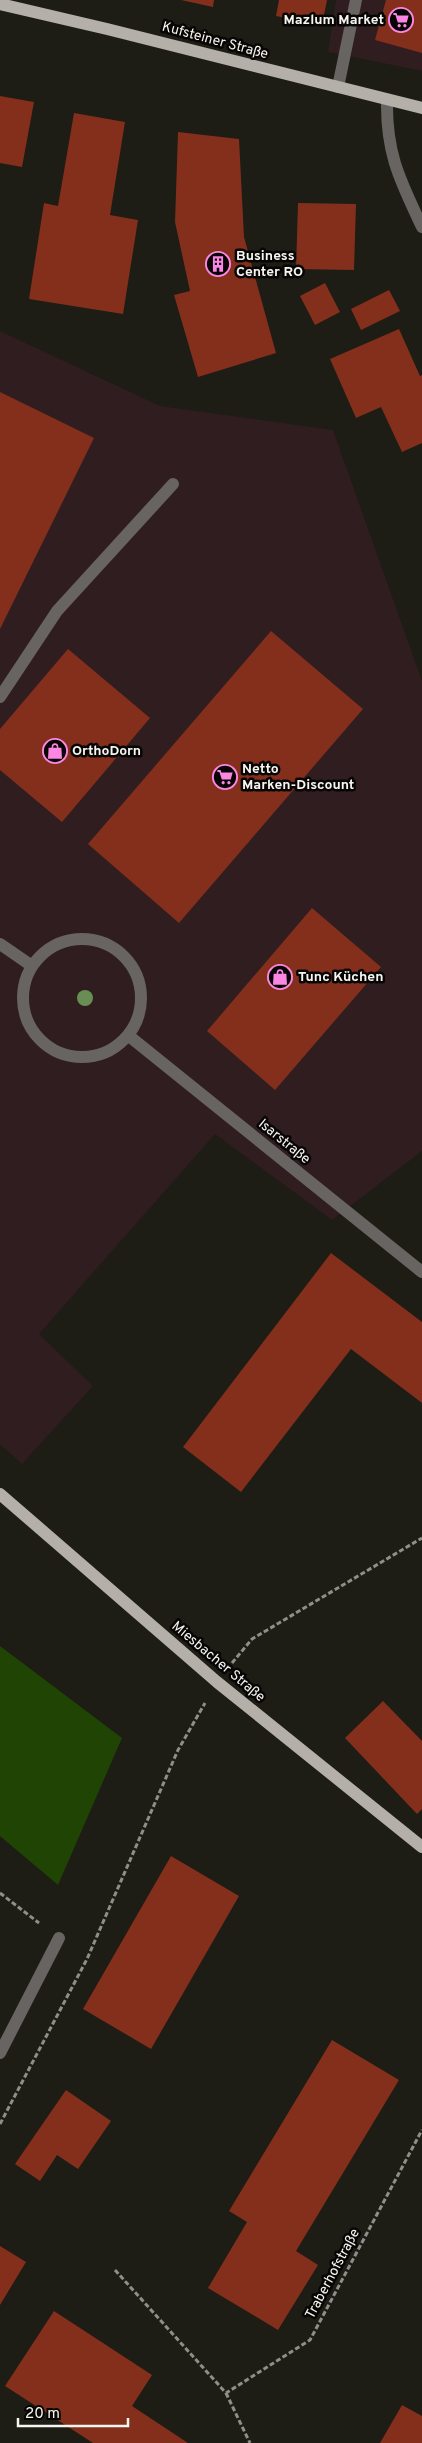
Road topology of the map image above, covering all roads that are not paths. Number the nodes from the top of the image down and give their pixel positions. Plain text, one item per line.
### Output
1 (356, 0) edge
2 (0, 4) edge
3 (338, 87) junction
4 (387, 100) junction
5 (422, 108) edge
6 (422, 227) edge
7 (173, 484) dead end
8 (0, 697) edge
9 (0, 944) edge
10 (32, 966) junction
11 (129, 1036) junction
12 (422, 1272) edge
13 (0, 1494) edge
14 (422, 1847) edge
15 (59, 1938) dead end
16 (0, 2053) edge

1 - 3 street
2 - 3 main road, Kufsteiner Straße
3 - 4 main road, Kufsteiner Straße
4 - 5 main road, Kufsteiner Straße
4 - 6 street
7 - 8 street
9 - 10 street
10 - 11 street
10 - 11 street
11 - 12 street, Isarstraße
13 - 14 main road, Miesbacher Straße
15 - 16 street

